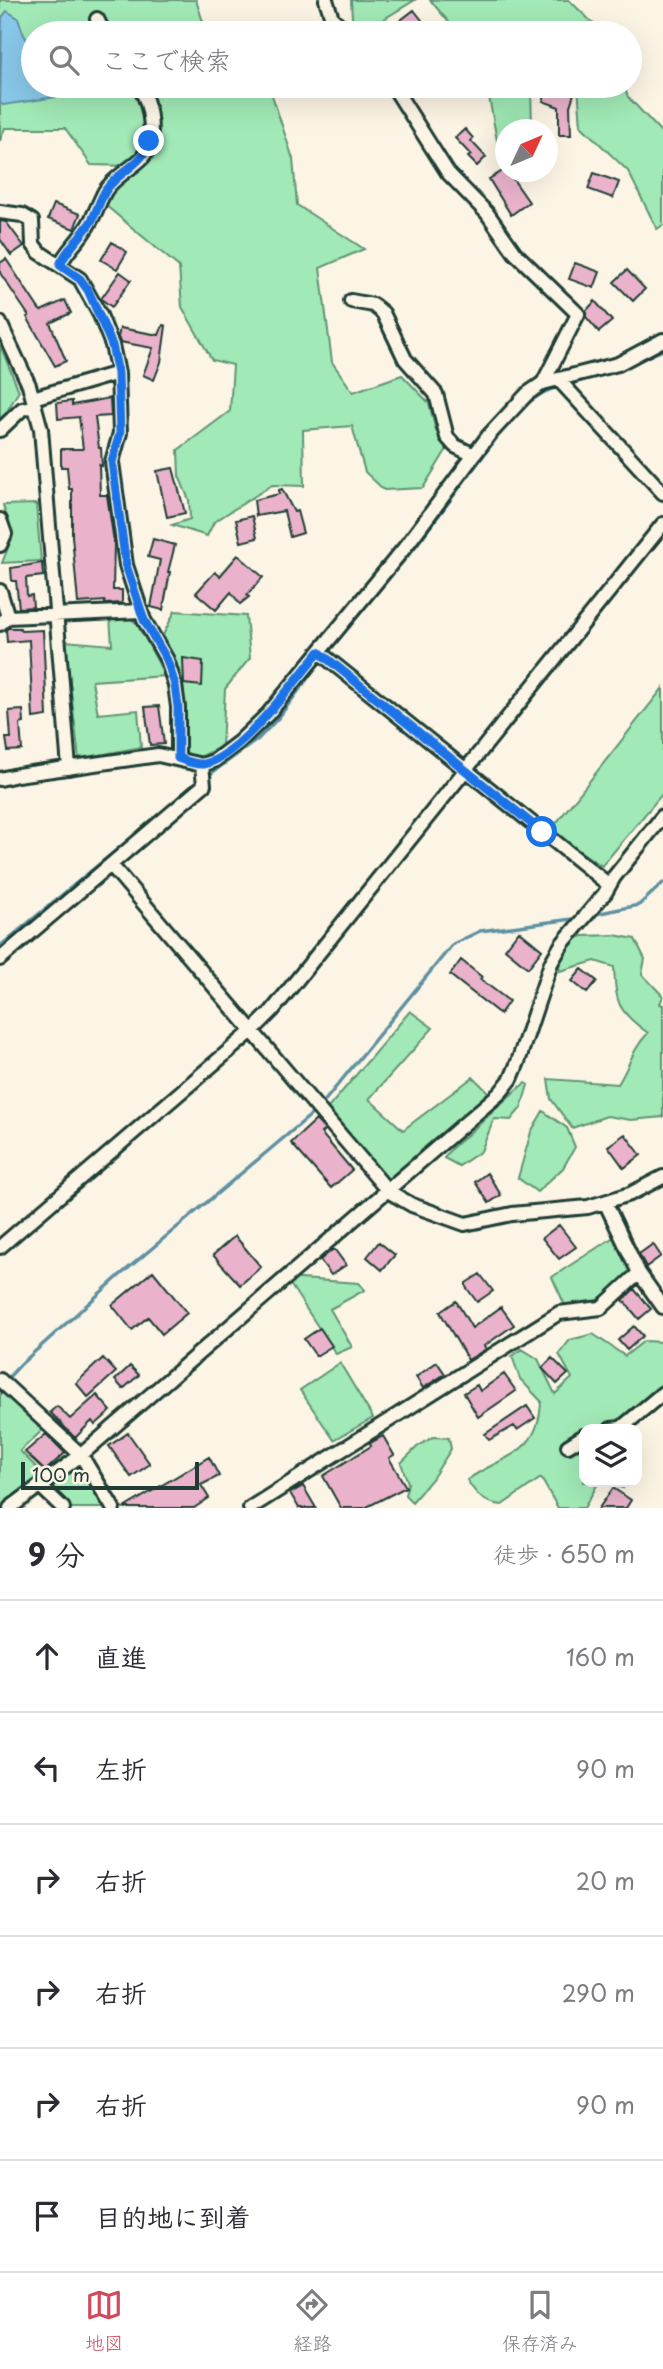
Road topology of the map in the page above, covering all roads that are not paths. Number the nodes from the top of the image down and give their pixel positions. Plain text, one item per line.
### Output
1 (326, 0) edge
2 (335, 21) edge
3 (146, 98) edge
4 (401, 98) edge
5 (0, 212) edge
6 (60, 265) junction
7 (351, 300) dead end
8 (0, 323) edge
9 (663, 340) edge
10 (118, 373) junction
11 (558, 379) junction
12 (542, 383) junction
13 (34, 402) junction
14 (0, 430) edge
15 (474, 455) junction
16 (663, 493) edge
17 (0, 520) edge
18 (663, 524) edge
19 (0, 545) edge
20 (0, 591) edge
21 (141, 611) junction
22 (55, 615) junction
23 (4, 621) edge
24 (319, 652) junction
25 (178, 758) junction
26 (202, 765) junction
27 (69, 768) junction
28 (466, 771) junction
29 (0, 779) edge
30 (663, 816) edge
31 (111, 864) junction
32 (609, 885) junction
33 (0, 959) edge
34 (252, 1031) junction
35 (663, 1177) edge
36 (388, 1191) junction
37 (605, 1202) junction
38 (0, 1247) edge
39 (639, 1273) junction
40 (663, 1307) edge
41 (0, 1380) edge
42 (663, 1393) edge
43 (626, 1424) edge
44 (579, 1439) edge
45 (568, 1446) dead end
46 (81, 1455) junction
47 (40, 1486) junction
48 (10, 1508) edge
49 (63, 1508) edge
50 (113, 1508) edge
51 (250, 1508) edge

1 - 2 street
3 - 6 street
4 - 12 street
5 - 6 street
6 - 10 street
7 - 15 street
8 - 13 street
9 - 11 street
10 - 13 street
10 - 21 street
11 - 12 street
11 - 16 street
12 - 15 street
13 - 14 street
13 - 22 street
15 - 24 street
17 - 19 street
18 - 28 street
20 - 23 street
21 - 22 street
21 - 25 street
22 - 23 street
22 - 27 street
24 - 26 street
24 - 28 street
25 - 26 street
25 - 27 street
26 - 31 street
27 - 29 street
28 - 32 street
28 - 34 street
30 - 32 street
31 - 33 street
31 - 34 street
32 - 36 street
34 - 36 street
34 - 38 street
35 - 37 street
36 - 37 street
36 - 46 street
37 - 39 street
39 - 40 street
39 - 51 street
41 - 46 street
42 - 43 street
44 - 45 street
46 - 47 street
46 - 50 street
47 - 48 street
47 - 49 street

